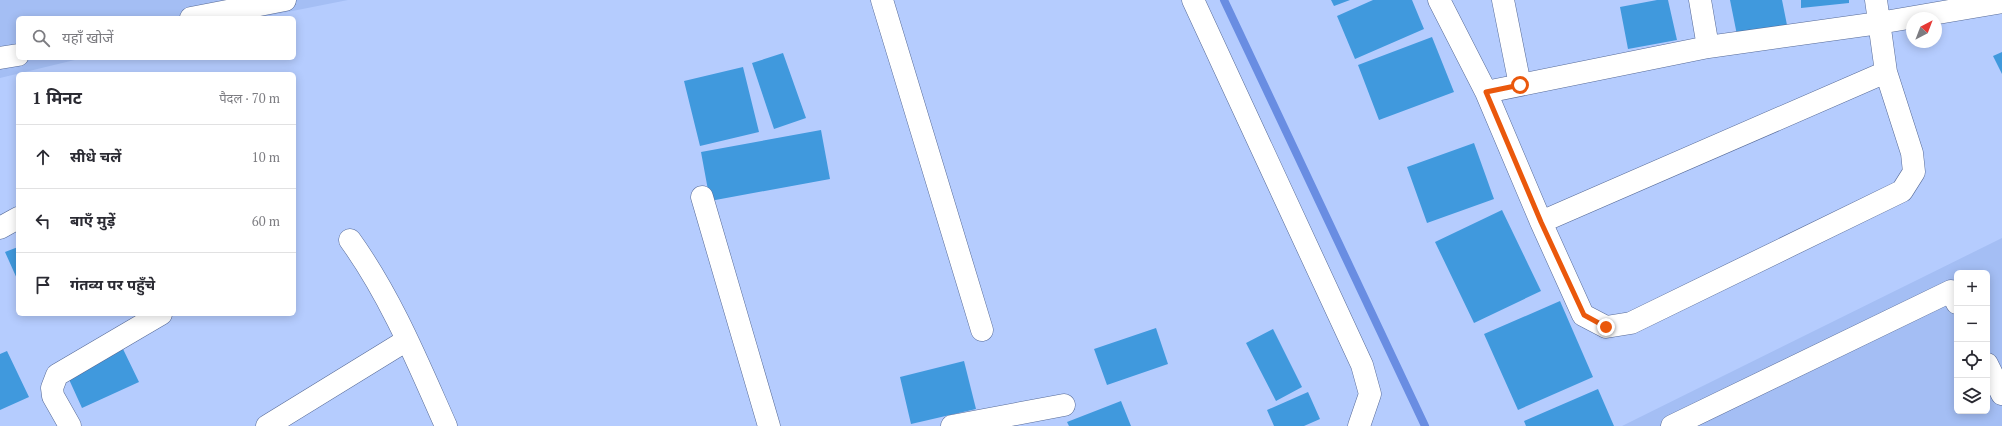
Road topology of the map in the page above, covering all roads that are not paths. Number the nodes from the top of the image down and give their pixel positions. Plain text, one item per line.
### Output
1 (285, 0) edge
2 (882, 0) edge
3 (1193, 0) edge
4 (1439, 0) edge
5 (1503, 0) edge
6 (1700, 0) edge
7 (1876, 0) edge
8 (2002, 2) edge
9 (201, 16) edge
10 (1879, 22) junction
11 (1708, 48) junction
12 (16, 54) edge
13 (0, 58) edge
14 (1886, 72) junction
15 (1520, 85) junction
16 (1486, 92) junction
17 (702, 197) dead end
18 (16, 219) edge
19 (1541, 222) junction
20 (0, 228) edge
21 (350, 240) dead end
22 (1954, 298) edge
23 (159, 316) edge
24 (982, 330) dead end
25 (407, 340) junction
26 (1990, 370) edge
27 (2002, 394) edge
28 (1064, 405) dead end
29 (70, 426) edge
30 (266, 426) edge
31 (446, 426) edge
32 (769, 426) edge
33 (952, 426) edge
34 (1360, 426) edge
35 (1672, 426) edge

1 - 9 street
2 - 24 street
3 - 34 street
4 - 16 street
5 - 15 street
6 - 11 street
7 - 10 street
8 - 10 street
10 - 11 street
10 - 14 street
11 - 15 street
12 - 13 street
14 - 19 street
14 - 19 street
15 - 16 street
16 - 19 street
17 - 32 street
18 - 20 street
21 - 25 street
22 - 35 street
23 - 29 street
25 - 30 street
25 - 31 street
26 - 27 street
28 - 33 street

